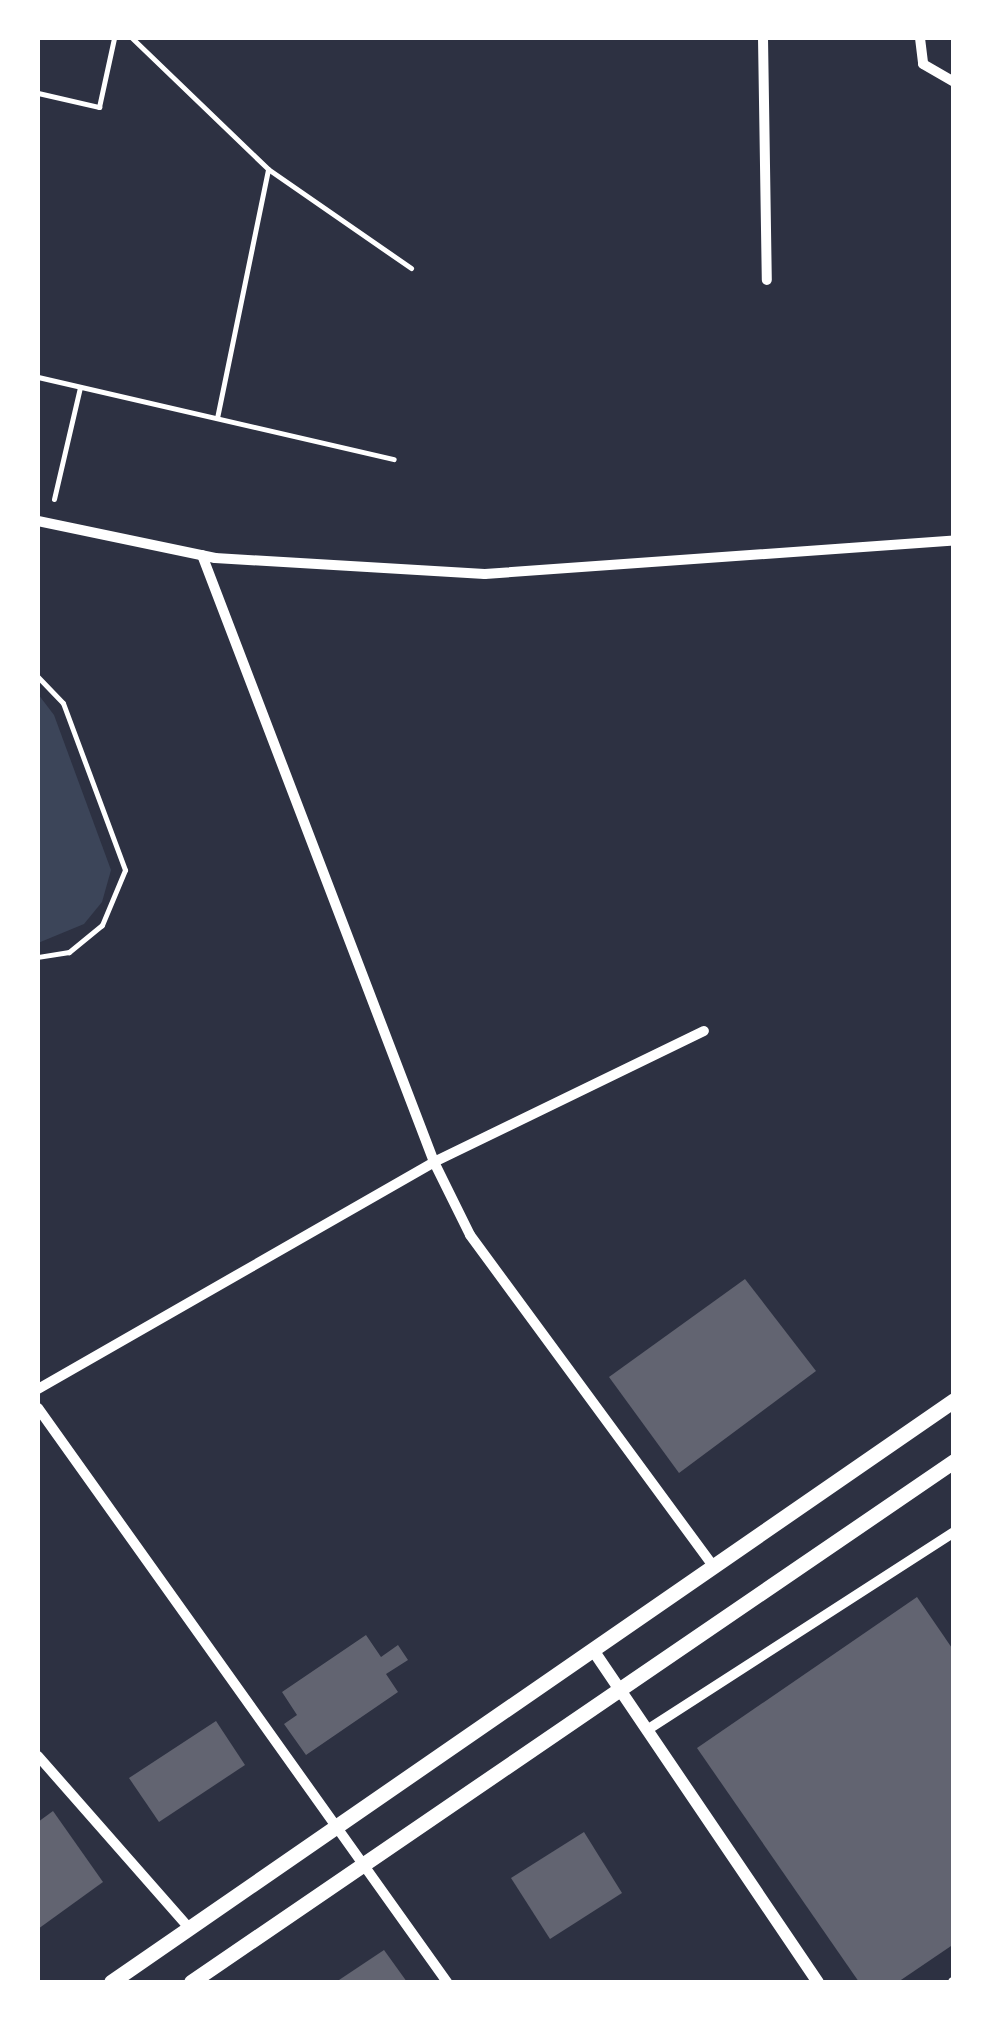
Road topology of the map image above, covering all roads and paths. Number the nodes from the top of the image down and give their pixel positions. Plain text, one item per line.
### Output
1 (114, 38) edge
2 (133, 38) edge
3 (763, 38) edge
4 (920, 38) edge
5 (954, 82) edge
6 (38, 93) edge
7 (268, 169) junction
8 (411, 268) dead end
9 (768, 280) dead end
10 (38, 377) edge
11 (80, 386) junction
12 (217, 418) junction
13 (394, 459) dead end
14 (54, 498) dead end
15 (38, 521) edge
16 (954, 540) edge
17 (202, 555) junction
18 (38, 676) edge
19 (38, 956) edge
20 (704, 1030) dead end
21 (434, 1162) junction
22 (38, 1389) edge
23 (954, 1400) edge
24 (38, 1408) edge
25 (954, 1461) edge
26 (954, 1532) edge
27 (714, 1567) junction
28 (592, 1650) junction
29 (618, 1687) junction
30 (647, 1730) junction
31 (38, 1756) edge
32 (337, 1826) junction
33 (365, 1862) junction
34 (189, 1928) junction
35 (111, 1982) edge
36 (191, 1982) edge
37 (446, 1982) edge
38 (818, 1982) edge

1 - 6 lane
2 - 7 lane
3 - 9 street
4 - 5 street
7 - 8 lane
7 - 12 lane
10 - 11 lane
11 - 12 lane
11 - 14 lane
12 - 13 lane
15 - 17 street
16 - 17 street
17 - 21 street
18 - 19 lane
20 - 21 street
21 - 22 street
21 - 27 street
23 - 27 main road
24 - 32 street
25 - 29 main road
26 - 30 street
27 - 28 main road
28 - 29 street
28 - 32 main road
29 - 30 street
29 - 33 main road
30 - 38 street
31 - 34 street
32 - 33 street
32 - 34 main road
33 - 36 main road
33 - 37 street
34 - 35 main road

